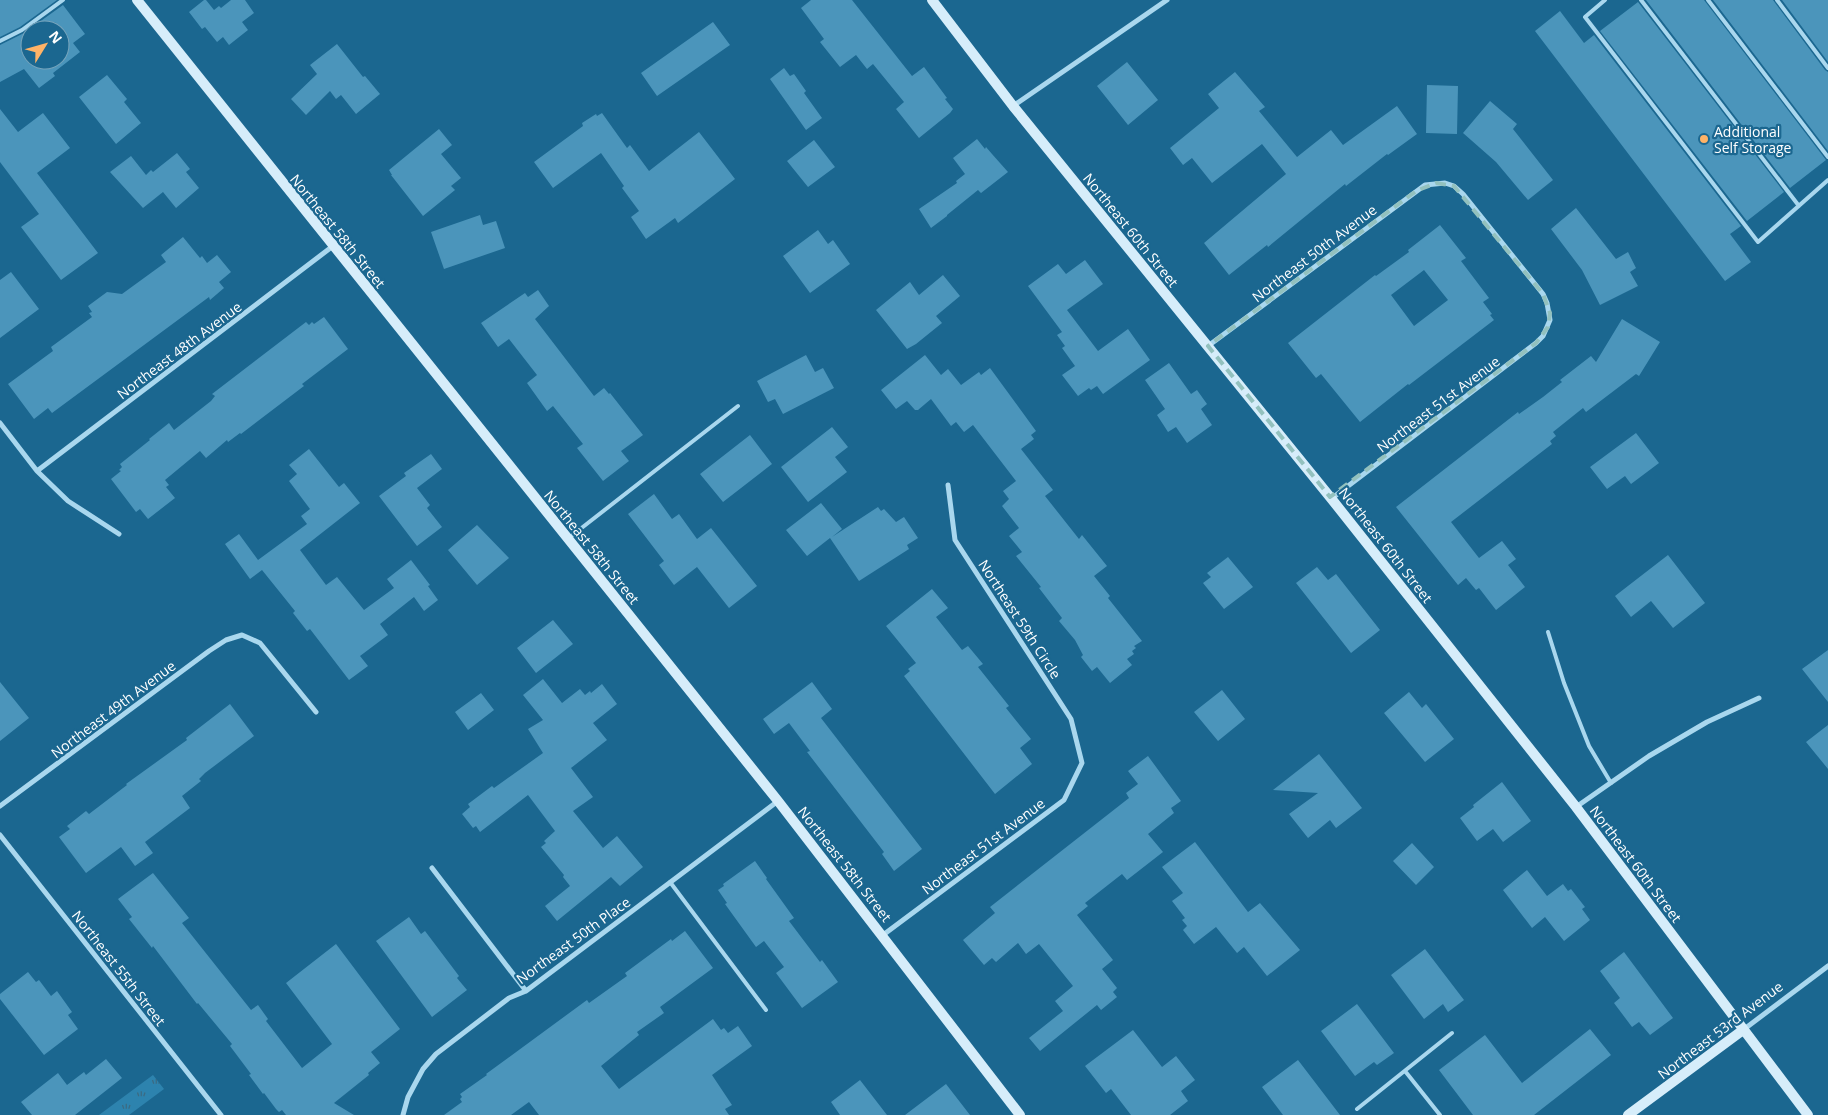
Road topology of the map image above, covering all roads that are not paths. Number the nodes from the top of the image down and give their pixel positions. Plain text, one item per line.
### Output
1 (63, 0) edge
2 (137, 0) edge
3 (932, 0) edge
4 (1167, 0) edge
5 (1605, 0) edge
6 (1641, 0) edge
7 (1708, 0) edge
8 (1777, 0) edge
9 (0, 41) edge
10 (1828, 68) edge
11 (1013, 106) junction
12 (1828, 157) edge
13 (1828, 180) edge
14 (1799, 206) junction
15 (333, 246) junction
16 (1550, 320) joint
17 (1208, 346) junction
18 (738, 406) dead end
19 (0, 423) edge
20 (38, 471) junction
21 (948, 485) dead end
22 (1331, 499) junction
23 (119, 534) dead end
24 (568, 538) junction
25 (1548, 632) dead end
26 (1759, 698) dead end
27 (316, 712) dead end
28 (1082, 763) joint
29 (1611, 783) junction
30 (778, 801) junction
31 (0, 806) edge
32 (1576, 807) junction
33 (0, 835) edge
34 (432, 868) dead end
35 (670, 882) junction
36 (883, 935) junction
37 (1828, 966) edge
38 (526, 991) junction
39 (766, 1010) dead end
40 (1743, 1030) junction
41 (1452, 1034) dead end
42 (1405, 1071) junction
43 (1357, 1109) dead end
44 (221, 1115) edge
45 (403, 1115) edge
46 (1020, 1115) edge
47 (1440, 1115) edge
48 (1628, 1115) edge
49 (1808, 1115) edge

1 - 9 lane
2 - 15 street, Northeast 58th Street
3 - 11 street, Northeast 60th Street
4 - 11 street
5 - 14 lane
6 - 14 lane
7 - 12 lane
8 - 10 lane
11 - 17 street, Northeast 60th Street
13 - 14 lane
15 - 20 street, Northeast 48th Avenue
15 - 24 street, Northeast 58th Street
16 - 17 street, Northeast 50th Avenue
16 - 22 street, Northeast 51st Avenue
17 - 22 street, Northeast 60th Street
18 - 24 lane
19 - 20 street
20 - 23 street
21 - 28 street, Northeast 59th Circle
22 - 32 street, Northeast 60th Street
24 - 30 street, Northeast 58th Street
25 - 29 lane
26 - 29 street
27 - 31 street, Northeast 49th Avenue
28 - 36 street, Northeast 51st Avenue
29 - 32 street
30 - 35 street, Northeast 50th Place
30 - 36 street, Northeast 58th Street
32 - 40 street, Northeast 60th Street
33 - 44 street, Northeast 55th Street
34 - 38 street
35 - 38 street, Northeast 50th Place
35 - 39 lane
36 - 46 street, Northeast 58th Street
37 - 40 street, Northeast 53rd Avenue
38 - 45 street, Northeast 50th Place
40 - 48 street, Northeast 53rd Avenue
40 - 49 street, Northeast 60th Street
41 - 42 lane
42 - 43 lane
42 - 47 lane

